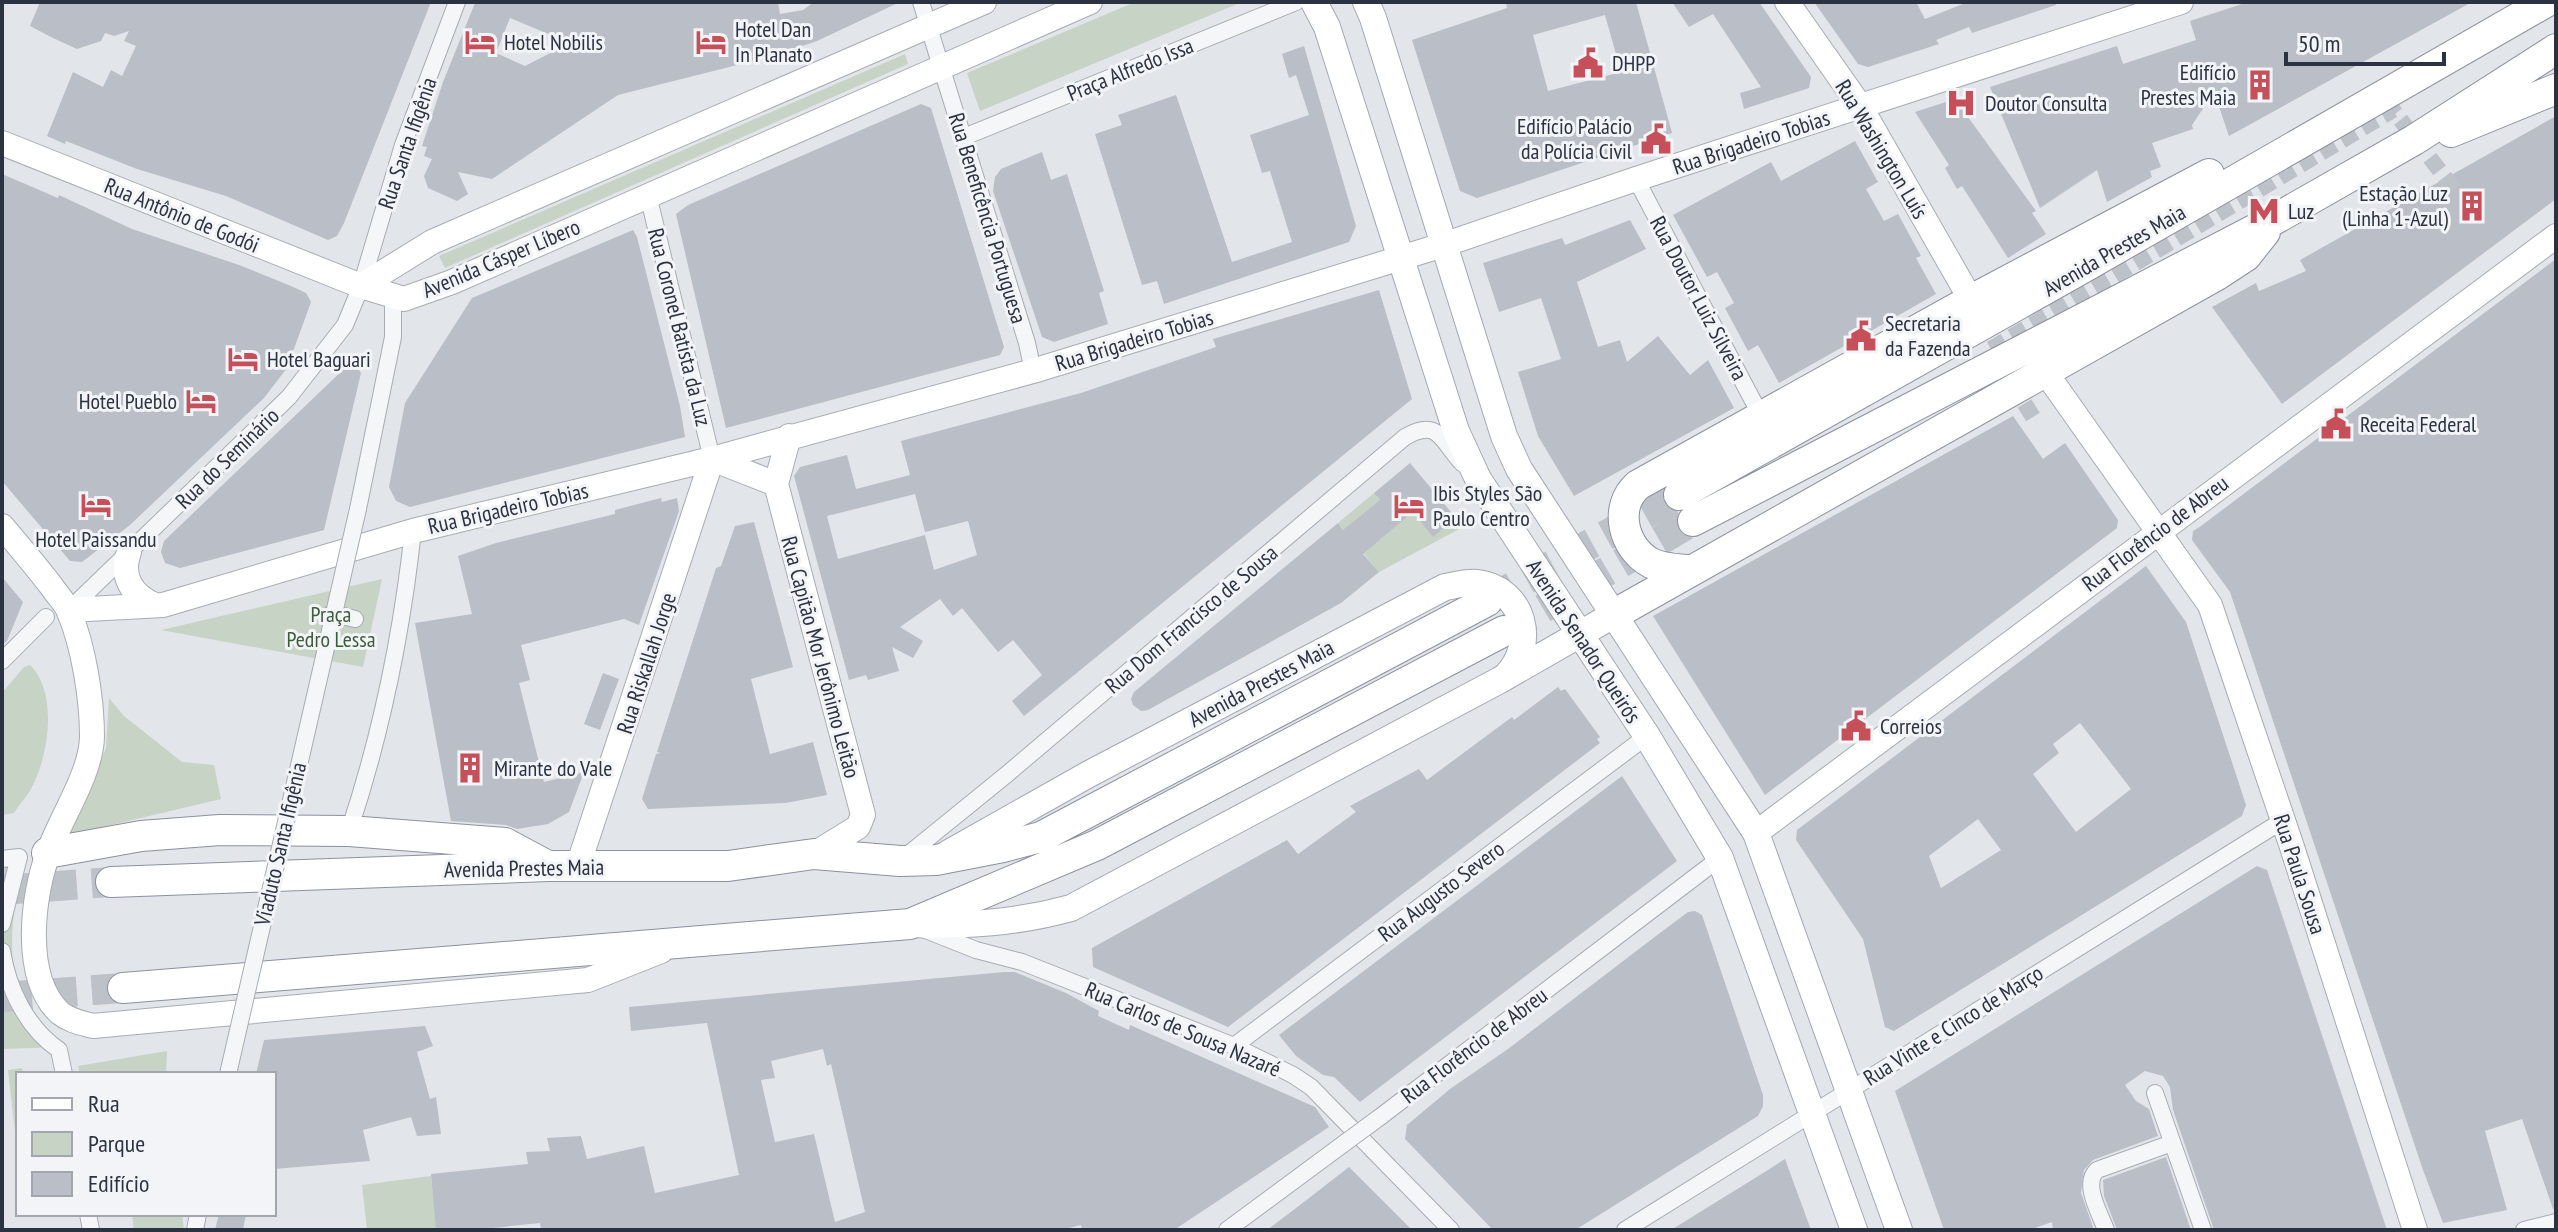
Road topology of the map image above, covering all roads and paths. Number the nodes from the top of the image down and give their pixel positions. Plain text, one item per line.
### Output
1 (457, 2) edge
2 (921, 2) edge
3 (984, 2) edge
4 (1090, 2) edge
5 (1296, 2) edge
6 (1314, 2) edge
7 (1787, 2) edge
8 (2181, 2) edge
9 (2546, 2) edge
10 (1368, 4) edge
11 (929, 27) junction
12 (2556, 49) edge
13 (941, 66) junction
14 (2556, 89) edge
15 (1860, 106) junction
16 (964, 137) junction
17 (2414, 140) junction
18 (2, 143) edge
19 (2301, 143) junction
20 (1636, 179) junction
21 (648, 195) junction
22 (2277, 218) junction
23 (2556, 236) edge
24 (1443, 245) junction
25 (1400, 259) junction
26 (361, 286) junction
27 (393, 297) junction
28 (1971, 300) junction
29 (1033, 371) junction
30 (2046, 373) junction
31 (1761, 416) junction
32 (789, 436) junction
33 (712, 459) junction
34 (1478, 479) junction
35 (776, 484) junction
36 (2, 526) edge
37 (413, 531) junction
38 (2158, 531) junction
39 (129, 552) junction
40 (1689, 570) junction
41 (1487, 601) tunnel mouth
42 (155, 605) junction
43 (332, 613) junction
44 (58, 614) junction
45 (1615, 614) junction
46 (355, 619) dead end
47 (1504, 631) tunnel mouth
48 (1579, 634) junction
49 (2, 661) edge
50 (1500, 680) junction
51 (1647, 736) junction
52 (2282, 821) junction
53 (349, 831) junction
54 (1756, 833) junction
55 (814, 854) junction
56 (23, 856) edge
57 (1720, 858) junction
58 (936, 860) junction
59 (900, 861) junction
60 (548, 866) junction
61 (578, 866) junction
62 (111, 882) tunnel mouth
63 (2, 924) edge
64 (910, 924) junction
65 (683, 942) junction
66 (2, 955) edge
67 (123, 988) tunnel mouth
68 (1234, 1046) junction
69 (64, 1072) edge
70 (228, 1072) edge
71 (1849, 1090) junction
72 (2155, 1093) dead end
73 (1812, 1113) junction
74 (2172, 1143) junction
75 (2556, 1222) edge
76 (1227, 1230) edge
77 (1451, 1230) edge
78 (1625, 1230) edge
79 (1854, 1230) edge
80 (1899, 1230) edge
81 (2106, 1230) edge
82 (2203, 1230) edge
83 (2415, 1230) edge
84 (2524, 1230) edge

1 - 26 street, Rua Santa Ifigênia
2 - 11 street, Rua Beneficência Portuguesa
3 - 11 street, Avenida Cásper Líbero
4 - 13 street, Avenida Cásper Líbero
5 - 16 street, Praça Alfredo Issa
6 - 25 main road, Avenida Senador Queirós
7 - 15 street, Rua Washington Luís
8 - 15 street, Rua Brigadeiro Tobias
9 - 19 highway, Avenida Prestes Maia
10 - 24 main road, Avenida Senador Queirós
11 - 13 street, Rua Beneficência Portuguesa
11 - 26 street, Avenida Cásper Líbero
12 - 17 highway, Avenida Prestes Maia
13 - 16 street, Rua Beneficência Portuguesa
13 - 21 street, Avenida Cásper Líbero
14 - 17 highway
15 - 20 street, Rua Brigadeiro Tobias
15 - 28 street, Rua Washington Luís
16 - 29 street, Rua Beneficência Portuguesa
17 - 22 highway, Avenida Prestes Maia
18 - 26 street, Rua Antônio de Godói
19 - 22 highway, Avenida Prestes Maia
19 - 28 highway
20 - 24 street, Rua Brigadeiro Tobias
20 - 31 street, Rua Doutor Luiz Silveira
21 - 27 street, Avenida Cásper Líbero
21 - 33 street, Rua Coronel Batista da Luz
22 - 30 highway
23 - 38 street, Rua Florêncio de Abreu
24 - 25 street, Rua Brigadeiro Tobias
24 - 45 main road, Avenida Senador Queirós
25 - 29 street, Rua Brigadeiro Tobias
25 - 34 main road, Avenida Senador Queirós
26 - 27 street, Avenida Cásper Líbero
26 - 39 street, Rua do Seminário
27 - 43 street, Viaduto Santa Ifigênia, bridge
28 - 31 highway
29 - 32 street, Rua Brigadeiro Tobias
30 - 38 street
30 - 40 highway
31 - 40 highway
32 - 33 street, Rua Brigadeiro Tobias
32 - 35 street, Rua Capitão Mor Jerônimo Leitão
33 - 35 street
33 - 37 street, Rua Brigadeiro Tobias
33 - 61 street, Rua Riskallah Jorge
34 - 48 main road, Avenida Senador Queirós
34 - 59 street, Rua Dom Francisco de Sousa
35 - 55 street, Rua Capitão Mor Jerônimo Leitão
36 - 44 street
37 - 42 street, Rua Brigadeiro Tobias
37 - 53 street
38 - 52 street, Rua Paula Sousa
38 - 54 street, Rua Florêncio de Abreu
39 - 42 street
39 - 44 street, Rua do Seminário
40 - 45 highway
41 - 58 highway, Avenida Prestes Maia
42 - 44 street, Rua Brigadeiro Tobias
43 - 46 street
43 - 70 street, Viaduto Santa Ifigênia, bridge
44 - 49 street, Rua do Seminário
44 - 56 street
45 - 48 main road, Avenida Prestes Maia
45 - 54 main road, Avenida Senador Queirós
47 - 64 highway, Avenida Prestes Maia
48 - 50 main road, Avenida Prestes Maia
48 - 51 main road, Avenida Senador Queirós
50 - 58 main road, Avenida Prestes Maia
50 - 64 main road, Avenida Prestes Maia
51 - 57 main road, Avenida Senador Queirós
51 - 68 street, Rua Augusto Severo
52 - 71 street, Rua Vinte e Cinco de Março
52 - 83 street, Rua Paula Sousa
53 - 56 highway
53 - 60 highway
54 - 71 main road, Avenida Senador Queirós
55 - 59 highway, Avenida Prestes Maia
55 - 61 highway, Avenida Prestes Maia
56 - 63 street
56 - 65 street, Avenida Prestes Maia
57 - 73 main road, Avenida Senador Queirós
57 - 76 street, Rua Florêncio de Abreu, bridge
58 - 59 highway, Avenida Prestes Maia
60 - 61 highway, Avenida Prestes Maia
60 - 62 highway, Avenida Prestes Maia
64 - 65 highway, Avenida Prestes Maia
64 - 68 street, Rua Carlos de Sousa Nazaré
65 - 67 highway, Avenida Prestes Maia
66 - 69 street
68 - 77 street, Rua Carlos de Sousa Nazaré
71 - 73 street, Rua Vinte e Cinco de Março
71 - 80 main road, Avenida Senador Queirós
72 - 74 street
73 - 78 street, Rua Vinte e Cinco de Março
73 - 79 main road, Avenida Senador Queirós
74 - 81 street
74 - 82 street
75 - 84 street

